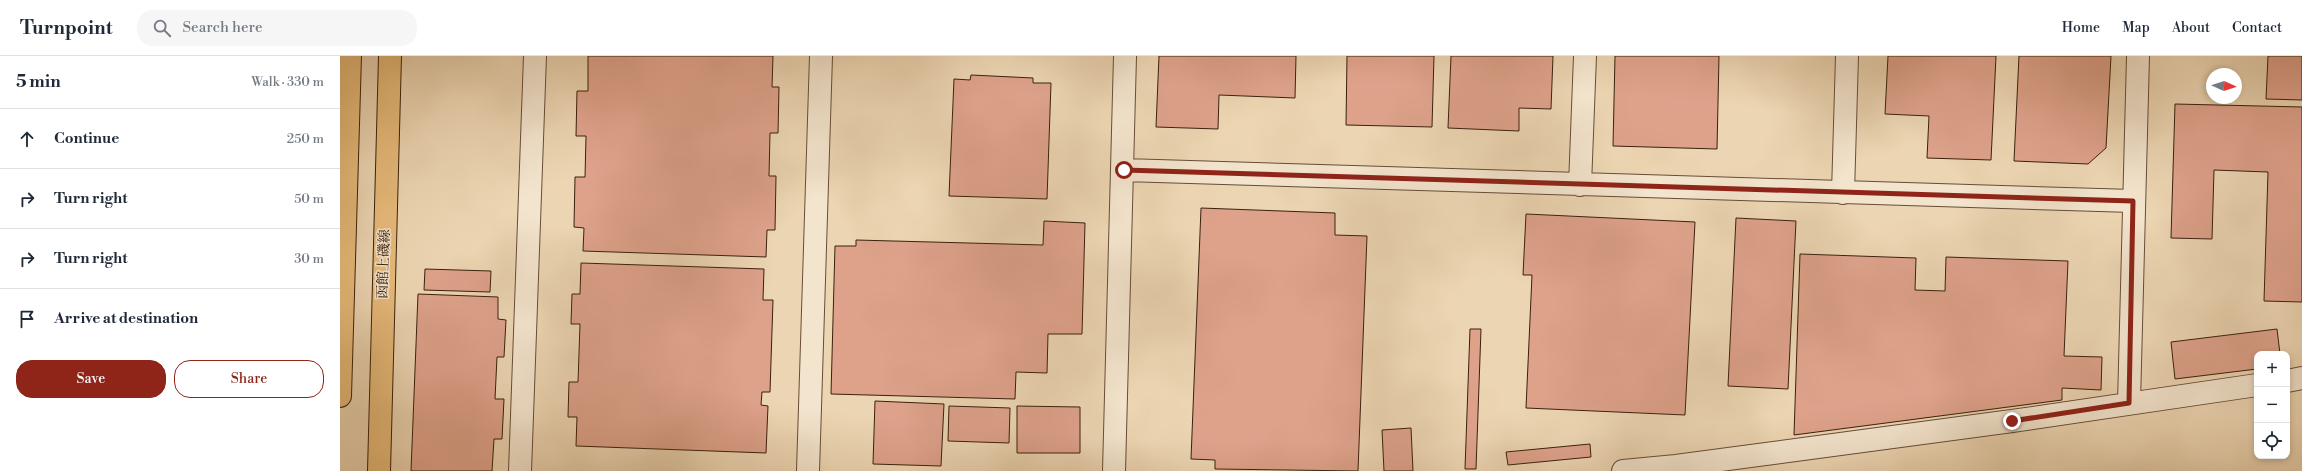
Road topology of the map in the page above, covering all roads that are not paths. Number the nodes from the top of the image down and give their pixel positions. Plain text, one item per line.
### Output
1 (350, 56) edge
2 (390, 56) edge
3 (534, 56) edge
4 (821, 56) edge
5 (1125, 56) edge
6 (1585, 56) edge
7 (1847, 56) edge
8 (2138, 56) edge
9 (1124, 170) junction
10 (1580, 185) junction
11 (1843, 193) junction
12 (2133, 201) junction
13 (342, 285) edge
14 (2302, 378) edge
15 (2290, 380) edge
16 (2254, 385) edge
17 (340, 396) edge
18 (2129, 403) junction
19 (379, 471) edge
20 (520, 471) edge
21 (808, 471) edge
22 (1114, 471) edge
23 (1623, 471) edge

1 - 13 main road
2 - 19 main road, 函館上磯線
3 - 20 street
4 - 21 street
5 - 9 street
6 - 10 street
7 - 11 street
8 - 12 street
9 - 10 street
9 - 22 street
10 - 11 street
11 - 12 street
12 - 18 street
13 - 17 main road
14 - 15 street
16 - 18 street
18 - 23 street

